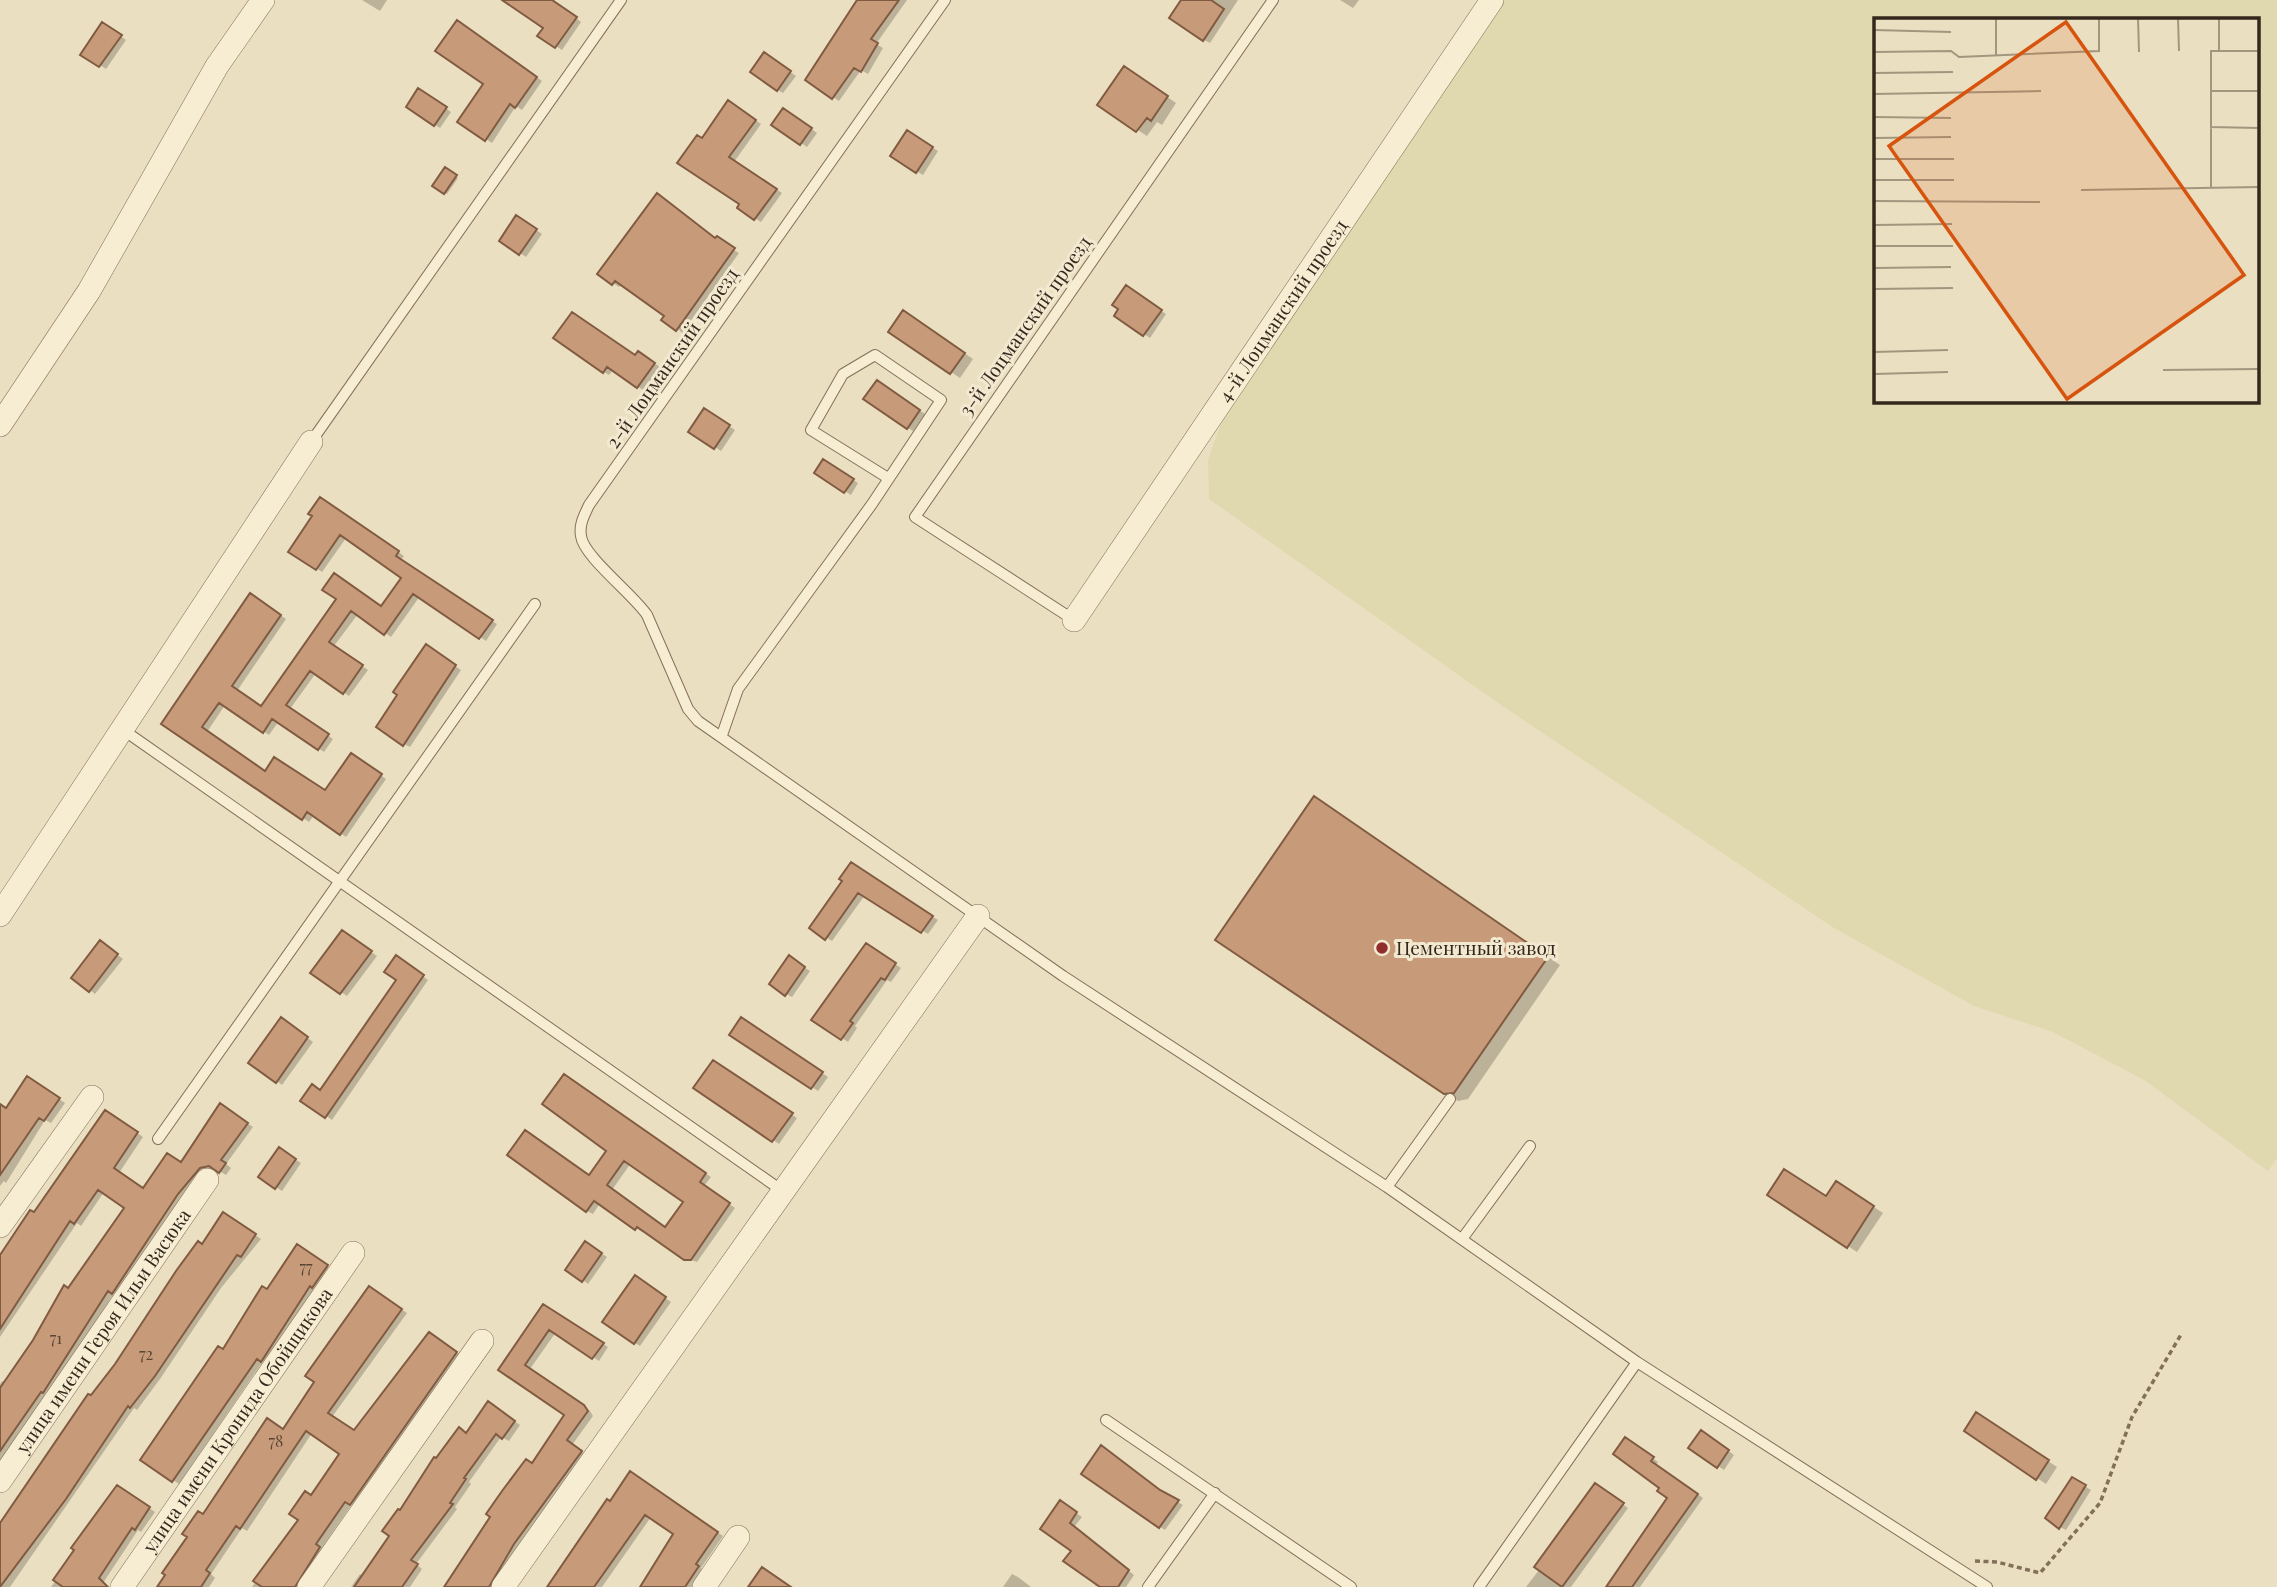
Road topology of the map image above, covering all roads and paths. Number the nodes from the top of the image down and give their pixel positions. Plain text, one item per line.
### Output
1 (263, 0) edge
2 (621, 0) edge
3 (945, 0) edge
4 (1273, 0) edge
5 (1492, 0) edge
6 (0, 425) edge
7 (311, 442) joint
8 (888, 478) junction
9 (535, 604) dead end
10 (1073, 620) joint
11 (122, 729) junction
12 (722, 735) junction
13 (340, 881) junction
14 (0, 915) edge
15 (978, 916) junction
16 (92, 1097) dead end
17 (1450, 1099) dead end
18 (158, 1139) dead end
19 (1530, 1146) dead end
20 (207, 1181) dead end
21 (1387, 1187) junction
22 (784, 1192) junction
23 (0, 1226) edge
24 (1462, 1239) junction
25 (353, 1253) dead end
26 (2182, 1333) dead end
27 (482, 1341) dead end
28 (1637, 1362) junction
29 (1106, 1420) dead end
30 (0, 1481) edge
31 (1215, 1493) junction
32 (738, 1537) dead end
33 (1946, 1560) junction
34 (122, 1587) edge
35 (309, 1587) edge
36 (503, 1587) edge
37 (704, 1587) edge
38 (1148, 1587) edge
39 (1352, 1587) edge
40 (1479, 1587) edge
41 (1987, 1587) edge

1 - 6 street
2 - 7 lane
3 - 12 lane, 2-й Лоцманский проезд
4 - 10 lane, 3-й Лоцманский проезд
5 - 10 street, 4-й Лоцманский проезд
7 - 11 street
8 - 8 lane
8 - 12 lane
9 - 13 lane
11 - 13 lane
11 - 14 street
12 - 15 lane, 2-й Лоцманский проезд
13 - 18 lane
13 - 22 lane
15 - 21 lane, 2-й Лоцманский проезд
15 - 22 street
16 - 23 street
17 - 21 lane
19 - 24 lane
20 - 30 street, улица имени Героя Ильи Васюка
21 - 24 lane, 2-й Лоцманский проезд
22 - 36 street
24 - 28 lane, 2-й Лоцманский проезд
25 - 34 street, улица имени Кронида Обойщикова
26 - 33 path
27 - 35 street
28 - 33 lane, 2-й Лоцманский проезд
28 - 40 lane
29 - 31 lane
31 - 38 lane
31 - 39 lane
32 - 37 street
33 - 41 lane, 2-й Лоцманский проезд

